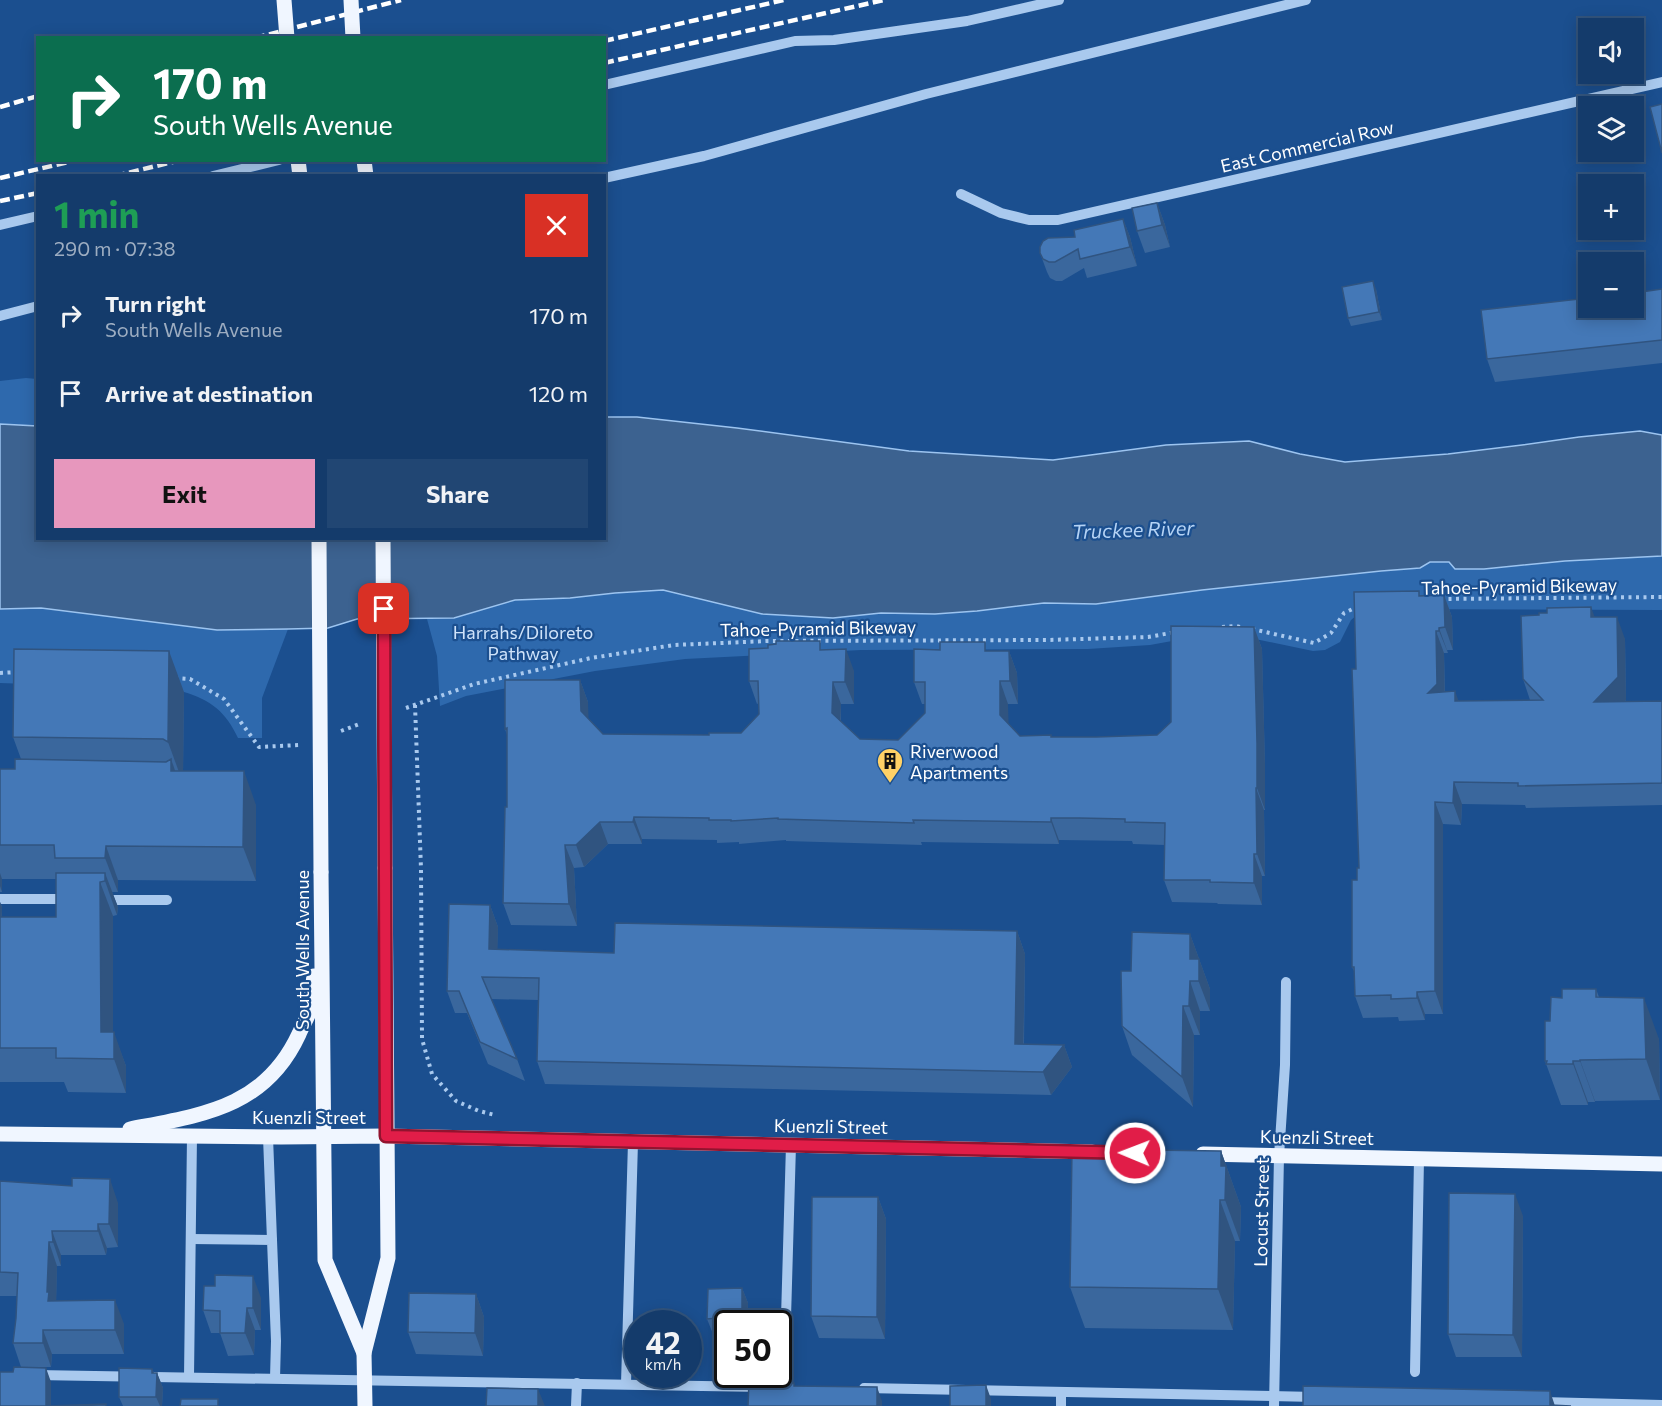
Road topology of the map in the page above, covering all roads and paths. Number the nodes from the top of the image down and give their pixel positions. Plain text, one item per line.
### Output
1 (284, 0) edge
2 (351, 0) edge
3 (1059, 0) edge
4 (1306, 0) edge
5 (287, 36) edge
6 (353, 36) edge
7 (1662, 82) edge
8 (606, 85) edge
9 (271, 162) edge
10 (221, 174) edge
11 (606, 178) edge
12 (961, 194) dead end
13 (36, 216) edge
14 (0, 225) edge
15 (36, 307) edge
16 (0, 316) edge
17 (319, 540) edge
18 (384, 540) edge
19 (1662, 597) edge
20 (1434, 599) edge
21 (1365, 603) edge
22 (1215, 628) edge
23 (1182, 631) edge
24 (22, 672) edge
25 (0, 673) edge
26 (167, 678) edge
27 (415, 705) junction
28 (396, 712) dead end
29 (363, 723) dead end
30 (331, 734) dead end
31 (309, 741) dead end
32 (0, 899) edge
33 (84, 900) edge
34 (96, 900) edge
35 (167, 900) dead end
36 (321, 929) junction
37 (1286, 982) dead end
38 (501, 1116) dead end
39 (0, 1134) edge
40 (101, 1135) junction
41 (192, 1136) junction
42 (386, 1136) junction
43 (268, 1137) junction
44 (323, 1137) junction
45 (633, 1142) junction
46 (790, 1145) junction
47 (1106, 1152) edge
48 (1187, 1154) edge
49 (1278, 1156) junction
50 (1419, 1159) junction
51 (1662, 1164) edge
52 (191, 1239) junction
53 (272, 1240) junction
54 (628, 1310) edge
55 (364, 1353) junction
56 (1415, 1372) dead end
57 (22, 1375) edge
58 (189, 1377) junction
59 (275, 1378) junction
60 (365, 1379) junction
61 (577, 1383) junction
62 (624, 1384) edge
63 (702, 1385) edge
64 (853, 1388) edge
65 (1061, 1392) junction
66 (1328, 1397) edge
67 (1193, 1400) edge
68 (1274, 1401) edge
69 (1530, 1402) edge
70 (1662, 1405) edge
71 (365, 1406) edge
72 (576, 1406) edge
73 (1061, 1406) edge

1 - 5 main road, bridge
2 - 6 main road, bridge
3 - 8 street
4 - 11 street
7 - 12 street, East Commercial Row
9 - 10 street
13 - 14 street
15 - 16 street
17 - 36 main road, South Wells Avenue, bridge
18 - 42 main road, South Wells Avenue, bridge
19 - 20 path, Tahoe-Pyramid Bikeway
21 - 22 path
23 - 27 path, Tahoe-Pyramid Bikeway
24 - 25 path
26 - 31 path
27 - 28 path, Tahoe-Pyramid Bikeway
27 - 38 path
29 - 30 path
32 - 33 street
34 - 35 street
36 - 40 main road
36 - 44 main road, South Wells Avenue
37 - 49 street, Locust Street
39 - 40 main road, Kuenzli Street
40 - 41 main road, Kuenzli Street
41 - 43 main road, Kuenzli Street
41 - 52 street
42 - 44 main road, Kuenzli Street
42 - 45 main road, Kuenzli Street
42 - 55 main road, South Wells Avenue
43 - 44 main road, Kuenzli Street
43 - 53 street
44 - 55 main road, South Wells Avenue
45 - 46 main road, Kuenzli Street
45 - 54 street
46 - 47 main road, Kuenzli Street
46 - 63 street
48 - 49 main road, Kuenzli Street
49 - 50 main road, Kuenzli Street
49 - 68 street, Locust Street
50 - 51 main road, Kuenzli Street
50 - 56 street
52 - 53 street
52 - 58 street
53 - 59 street
55 - 60 main road, South Wells Avenue
57 - 58 street
58 - 59 street
59 - 60 street
60 - 61 street
60 - 71 main road, South Wells Avenue
61 - 62 street
61 - 72 street
64 - 65 street
65 - 67 street
65 - 73 street
66 - 68 street
67 - 68 street
69 - 70 street

